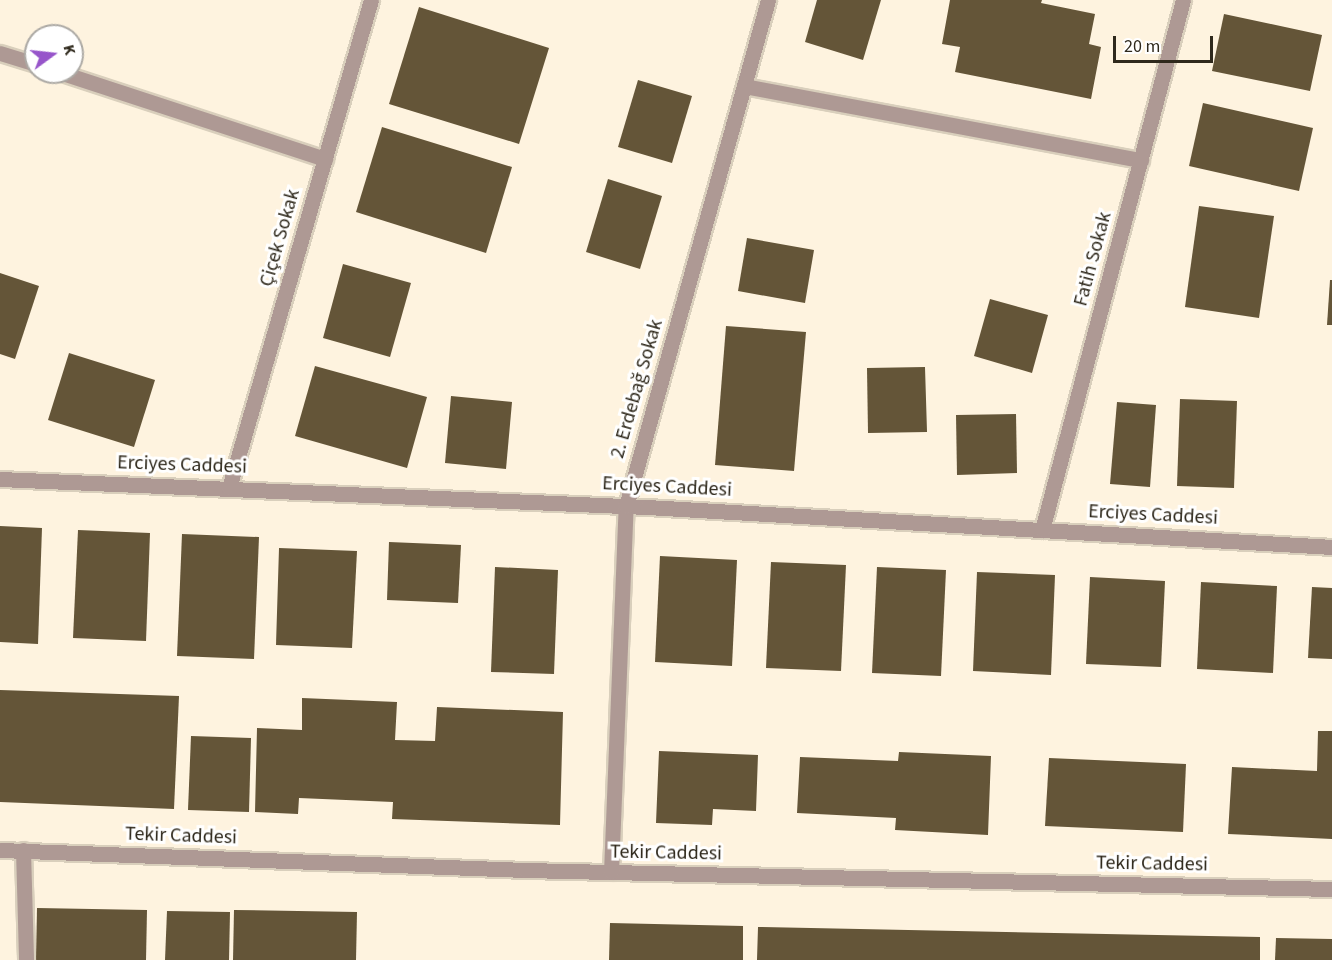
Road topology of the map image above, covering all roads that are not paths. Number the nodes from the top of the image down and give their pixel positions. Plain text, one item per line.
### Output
1 (371, 0) edge
2 (768, 0) edge
3 (1183, 0) edge
4 (0, 53) edge
5 (24, 60) edge
6 (84, 80) edge
7 (744, 86) junction
8 (325, 159) junction
9 (1141, 160) junction
10 (0, 479) edge
11 (229, 488) junction
12 (626, 506) junction
13 (1042, 530) junction
14 (1332, 547) edge
15 (0, 850) edge
16 (23, 850) junction
17 (611, 872) junction
18 (1332, 889) edge
19 (26, 960) edge

1 - 8 street, Çiçek Sokak
2 - 7 street, 2. Erdebağ Sokak
3 - 9 street, Fatih Sokak
4 - 5 street
6 - 8 street
7 - 9 street
7 - 12 street, 2. Erdebağ Sokak
8 - 11 street, Çiçek Sokak
9 - 13 street, Fatih Sokak
10 - 11 street, Erciyes Caddesi
11 - 12 street, Erciyes Caddesi
12 - 13 street, Erciyes Caddesi
12 - 17 street, 2. Erdebağ Sokak
13 - 14 street, Erciyes Caddesi
15 - 16 street, Tekir Caddesi
16 - 17 street, Tekir Caddesi
16 - 19 street
17 - 18 street, Tekir Caddesi

